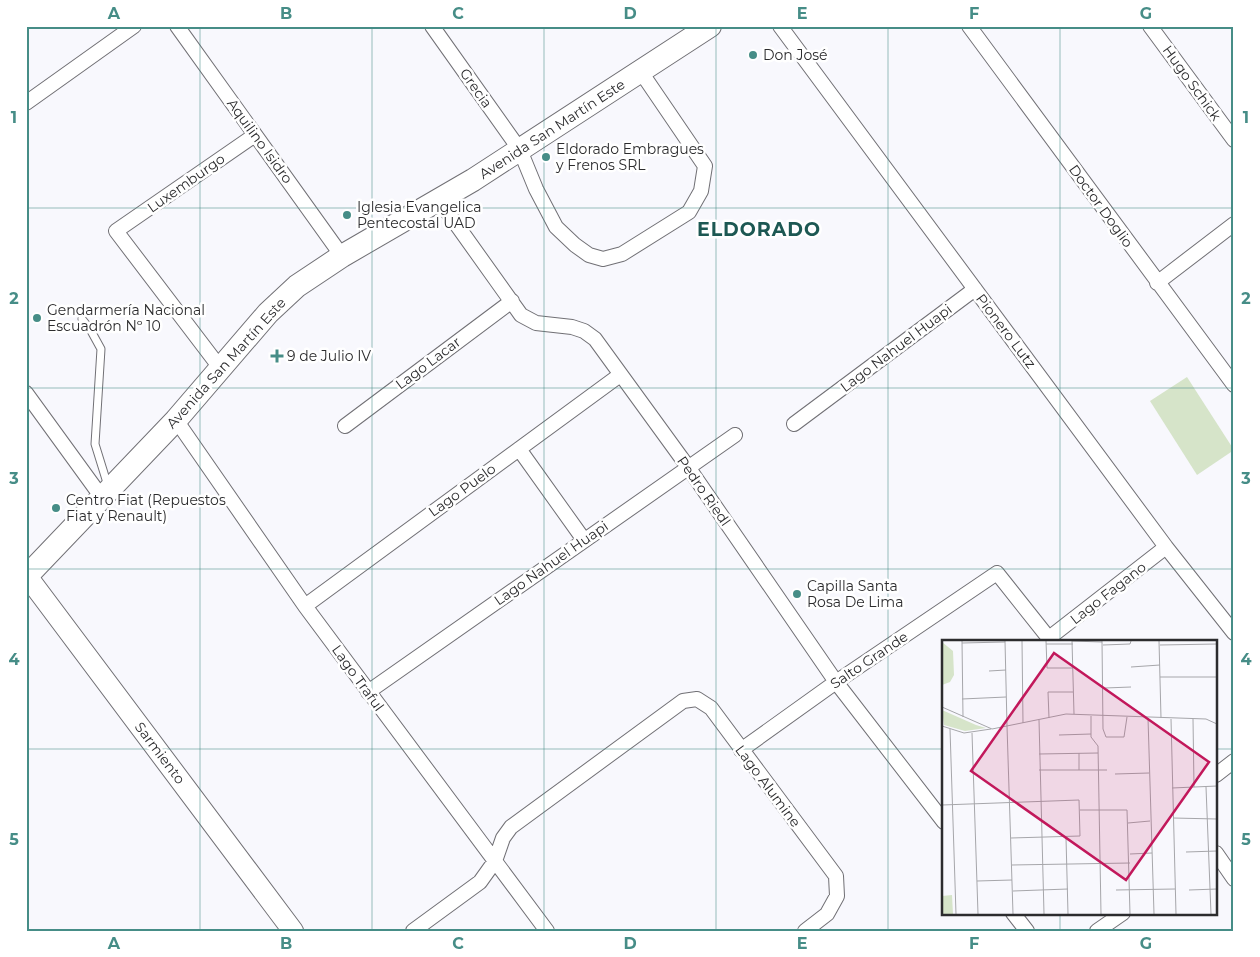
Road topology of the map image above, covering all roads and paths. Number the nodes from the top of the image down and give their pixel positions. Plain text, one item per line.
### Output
1 (134, 26) edge
2 (177, 26) edge
3 (432, 26) edge
4 (710, 26) edge
5 (780, 26) edge
6 (969, 26) edge
7 (1150, 26) edge
8 (641, 72) junction
9 (26, 103) edge
10 (255, 135) junction
11 (1234, 140) edge
12 (520, 150) junction
13 (439, 200) junction
14 (1234, 224) edge
15 (342, 256) junction
16 (1157, 283) junction
17 (975, 290) junction
18 (512, 301) junction
19 (82, 319) dead end
20 (221, 369) junction
21 (620, 374) junction
22 (1234, 385) edge
23 (26, 393) edge
24 (176, 420) junction
25 (794, 424) dead end
26 (345, 426) dead end
27 (735, 435) dead end
28 (519, 449) junction
29 (688, 467) junction
30 (106, 495) junction
31 (584, 540) junction
32 (1166, 547) junction
33 (26, 576) edge
34 (304, 606) junction
35 (1234, 633) edge
36 (1050, 639) edge
37 (836, 682) junction
38 (368, 692) junction
39 (742, 750) junction
40 (1234, 761) edge
41 (1218, 773) edge
42 (942, 819) edge
43 (1218, 856) edge
44 (495, 861) junction
45 (1234, 879) edge
46 (1014, 914) edge
47 (1122, 914) edge
48 (293, 931) edge
49 (413, 931) edge
50 (547, 931) edge
51 (805, 931) edge
52 (1026, 931) edge
53 (1097, 931) edge

1 - 9 street
2 - 10 street, Aquilino Isidro
3 - 12 street, Grecia
4 - 8 main road, Avenida San Martín Este
5 - 17 street, Pionero Lutz
6 - 16 street, Doctor Doglio
7 - 11 street, Hugo Schick
8 - 12 main road, Avenida San Martín Este
8 - 12 street
10 - 15 street, Aquilino Isidro
10 - 20 street, Luxemburgo
12 - 13 main road, Avenida San Martín Este
13 - 15 main road, Avenida San Martín Este
13 - 18 street, Pedro Riedl
14 - 16 street
15 - 20 main road, Avenida San Martín Este
16 - 22 street, Doctor Doglio
17 - 25 street, Lago Nahuel Huapi
17 - 32 street, Pionero Lutz
18 - 21 street, Pedro Riedl
18 - 26 street, Lago Lacar
19 - 30 lane
20 - 24 main road, Avenida San Martín Este
21 - 28 street, Lago Puelo
21 - 29 street, Pedro Riedl
23 - 30 street
24 - 30 main road, Avenida San Martín Este
24 - 34 street, Lago Traful
27 - 29 street, Lago Nahuel Huapi
28 - 31 street
28 - 34 street, Lago Puelo
29 - 31 street, Lago Nahuel Huapi
29 - 37 street, Pedro Riedl
30 - 33 main road, Avenida San Martín Este
31 - 38 street, Lago Nahuel Huapi
32 - 35 street, Pionero Lutz
32 - 36 street, Lago Fagano
33 - 48 main road, Sarmiento
34 - 38 street, Lago Traful
36 - 37 street, Salto Grande
37 - 39 street, Salto Grande
37 - 42 street, Pedro Riedl
38 - 44 street, Lago Traful
39 - 44 street, Lago Alumine
39 - 51 street, Lago Alumine
40 - 41 street
43 - 45 street
44 - 49 street
44 - 50 street, Lago Traful
46 - 52 street
47 - 53 street

